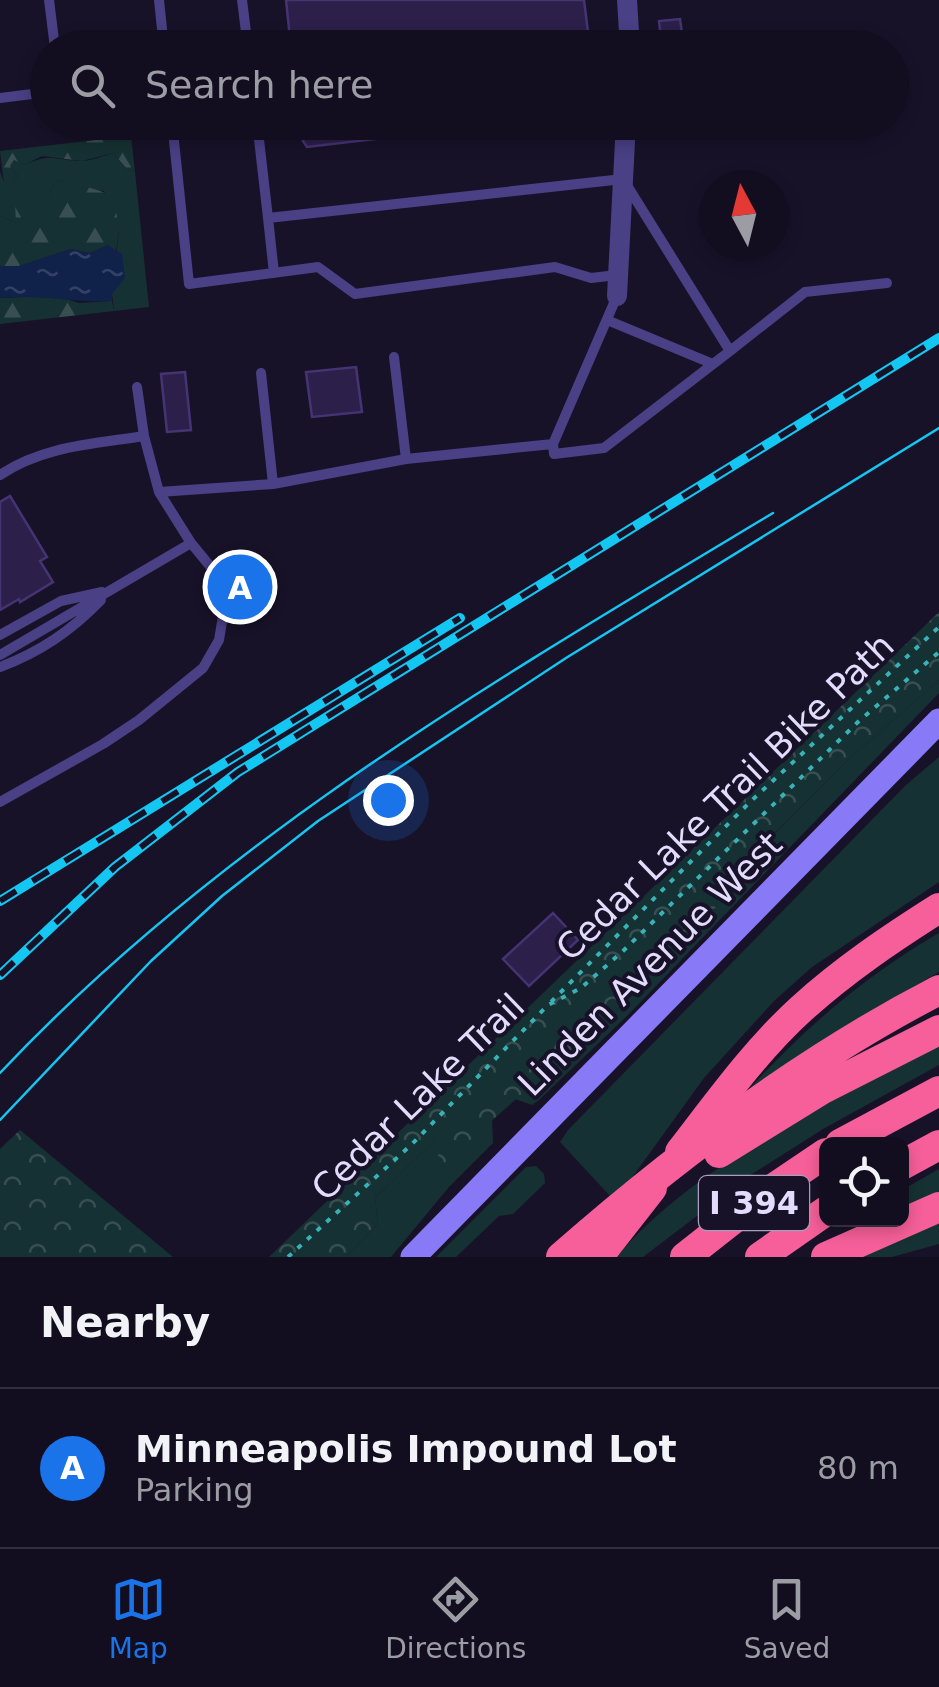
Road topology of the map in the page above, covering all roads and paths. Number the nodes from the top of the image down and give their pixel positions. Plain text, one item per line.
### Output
1 (49, 0) edge
2 (159, 0) edge
3 (242, 0) edge
4 (628, 0) edge
5 (52, 30) edge
6 (162, 30) edge
7 (246, 30) edge
8 (629, 30) edge
9 (30, 94) edge
10 (0, 98) edge
11 (174, 140) edge
12 (258, 140) edge
13 (625, 140) edge
14 (623, 179) junction
15 (268, 218) junction
16 (274, 273) junction
17 (887, 283) dead end
18 (618, 285) junction
19 (607, 320) junction
20 (730, 351) junction
21 (394, 357) dead end
22 (713, 364) junction
23 (261, 373) dead end
24 (137, 388) dead end
25 (144, 436) junction
26 (553, 444) junction
27 (406, 459) junction
28 (0, 475) edge
29 (274, 484) junction
30 (159, 492) junction
31 (190, 543) junction
32 (112, 589) junction
33 (939, 627) edge
34 (0, 635) edge
35 (939, 652) edge
36 (0, 656) edge
37 (0, 667) edge
38 (939, 721) edge
39 (0, 802) edge
40 (939, 908) edge
41 (939, 990) edge
42 (548, 1005) junction
43 (939, 1030) edge
44 (939, 1091) edge
45 (853, 1137) edge
46 (939, 1144) edge
47 (819, 1158) edge
48 (909, 1160) edge
49 (939, 1207) edge
50 (819, 1216) edge
51 (288, 1257) edge
52 (413, 1257) edge
53 (561, 1257) edge
54 (579, 1257) edge
55 (598, 1257) edge
56 (685, 1257) edge
57 (760, 1257) edge
58 (826, 1257) edge

1 - 5 lane
2 - 6 lane
3 - 7 lane
4 - 8 street
9 - 10 lane
11 - 16 lane
12 - 15 lane
13 - 14 street
14 - 15 lane
14 - 18 street
14 - 20 lane
15 - 16 lane
16 - 18 lane
17 - 20 lane
18 - 19 lane
19 - 22 lane
19 - 26 lane
20 - 22 lane
21 - 27 lane
22 - 26 lane
23 - 29 lane
24 - 25 lane
25 - 28 lane
25 - 30 lane
26 - 27 lane
27 - 29 lane
29 - 30 lane
30 - 31 lane
31 - 32 lane
31 - 39 lane
32 - 34 lane
32 - 36 lane
32 - 37 lane
33 - 42 path, Cedar Lake Trail Bike Path
35 - 42 path, Cedar Lake Trail
38 - 52 street, Linden Avenue West
40 - 55 highway, bridge
41 - 53 highway, bridge
42 - 51 path, Cedar Lake Trail
43 - 54 highway, bridge
44 - 45 highway, I 394
46 - 48 highway
47 - 56 highway, I 394
49 - 58 highway
50 - 57 highway, I 394

